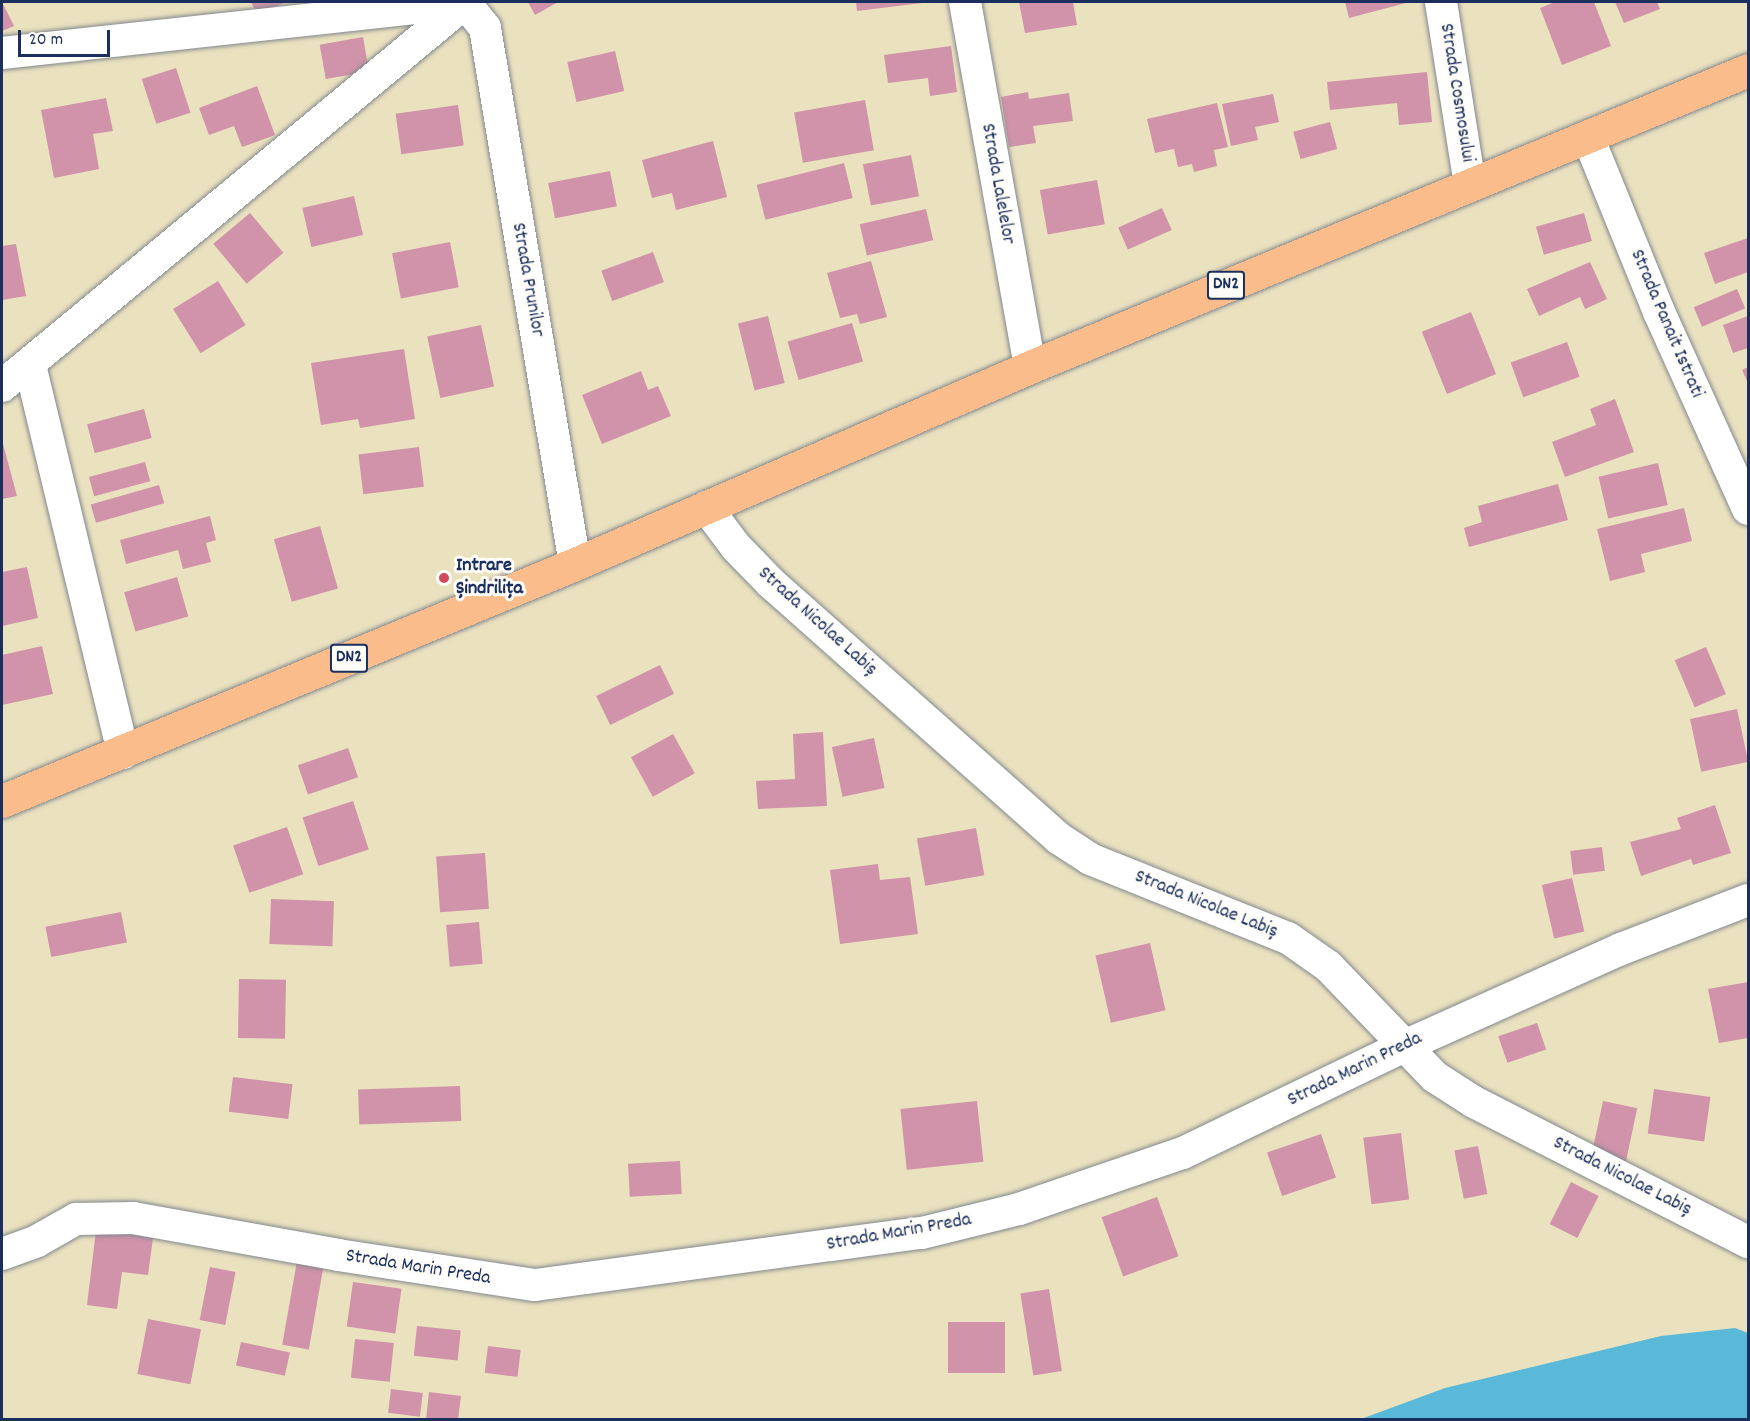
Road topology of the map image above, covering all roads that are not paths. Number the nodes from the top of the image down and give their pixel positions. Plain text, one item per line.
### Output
1 (466, 2) edge
2 (965, 2) edge
3 (1441, 2) edge
4 (2, 53) edge
5 (1749, 70) edge
6 (1588, 137) junction
7 (1470, 185) junction
8 (30, 365) junction
9 (1030, 367) junction
10 (2, 386) edge
11 (706, 507) junction
12 (1749, 509) edge
13 (575, 564) junction
14 (123, 753) junction
15 (2, 801) edge
16 (1749, 900) edge
17 (1402, 1047) junction
18 (1749, 1242) edge
19 (2, 1254) edge

1 - 4 street
1 - 8 street
1 - 13 street, Strada Prunilor
2 - 9 street, Strada Lalelelor
3 - 7 street, Strada Cosmosului
5 - 6 highway, DN2
6 - 7 highway, DN2
6 - 12 street, Strada Panait Istrati
7 - 9 highway, DN2
8 - 10 street
8 - 14 street
9 - 11 highway, DN2
11 - 13 highway, DN2
11 - 17 street, Strada Nicolae Labiș
13 - 14 highway, DN2
14 - 15 highway, DN2
16 - 17 street, Strada Marin Preda
17 - 18 street, Strada Nicolae Labiș
17 - 19 street, Strada Marin Preda

